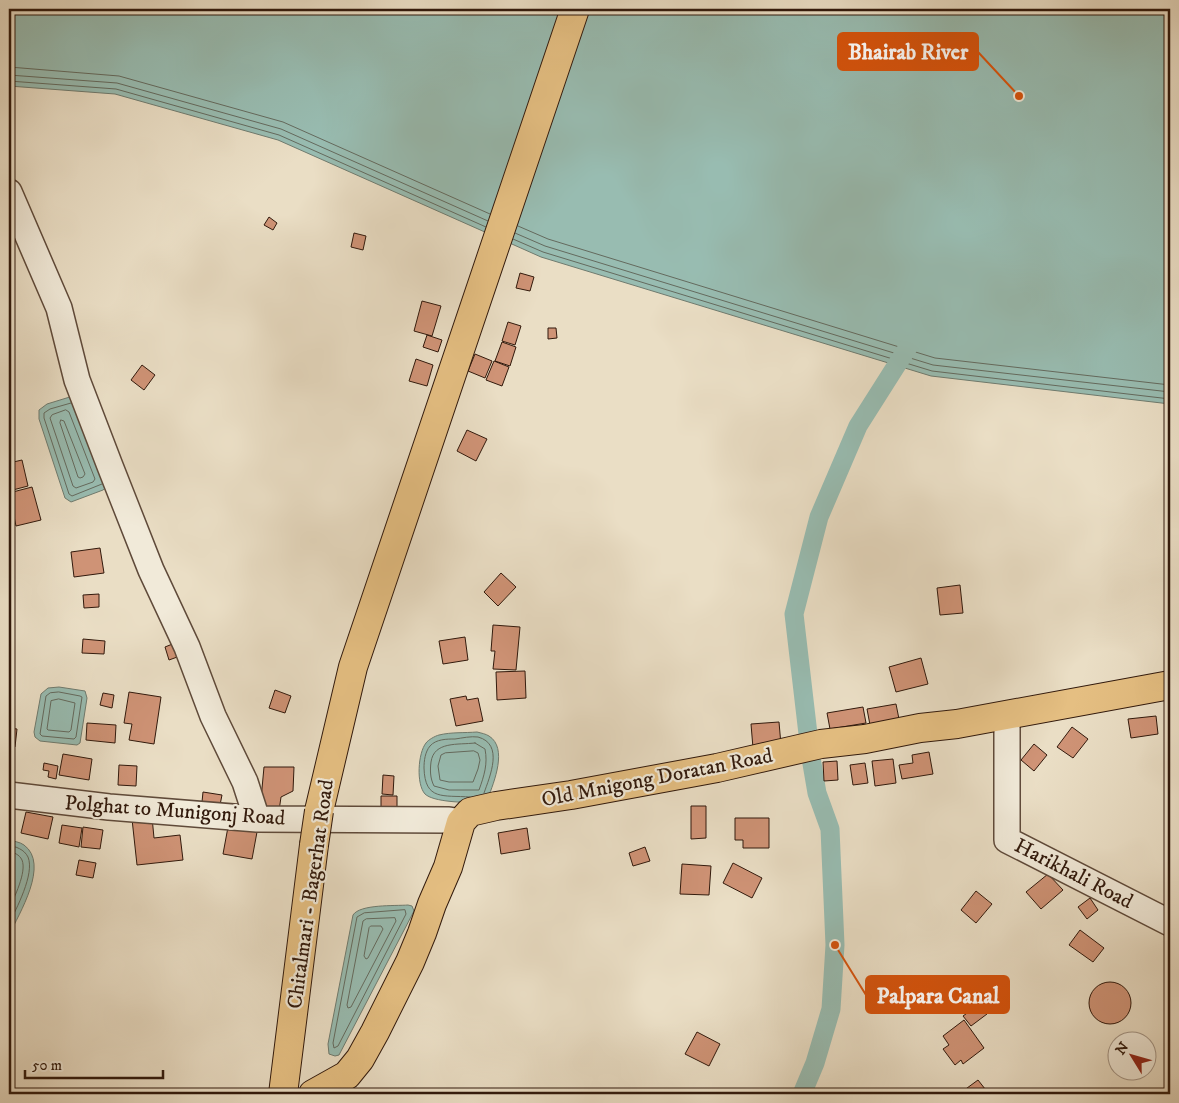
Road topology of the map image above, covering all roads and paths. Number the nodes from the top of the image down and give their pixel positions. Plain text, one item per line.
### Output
1 (575, 9) edge
2 (9, 192) edge
3 (1170, 686) edge
4 (1007, 715) junction
5 (9, 795) edge
6 (256, 819) junction
7 (461, 822) junction
8 (1170, 923) edge
9 (283, 1094) edge
10 (313, 1094) edge

1 - 9 main road, Chitalmari - Bagerhat Road, bridge
2 - 6 street
3 - 4 main road, Old Mnigong Doratan Road
4 - 7 main road, Old Mnigong Doratan Road
4 - 8 street, Harikhali Road
5 - 6 street, Polghat to Munigonj Road
6 - 7 street, Polghat to Munigonj Road
7 - 10 main road

